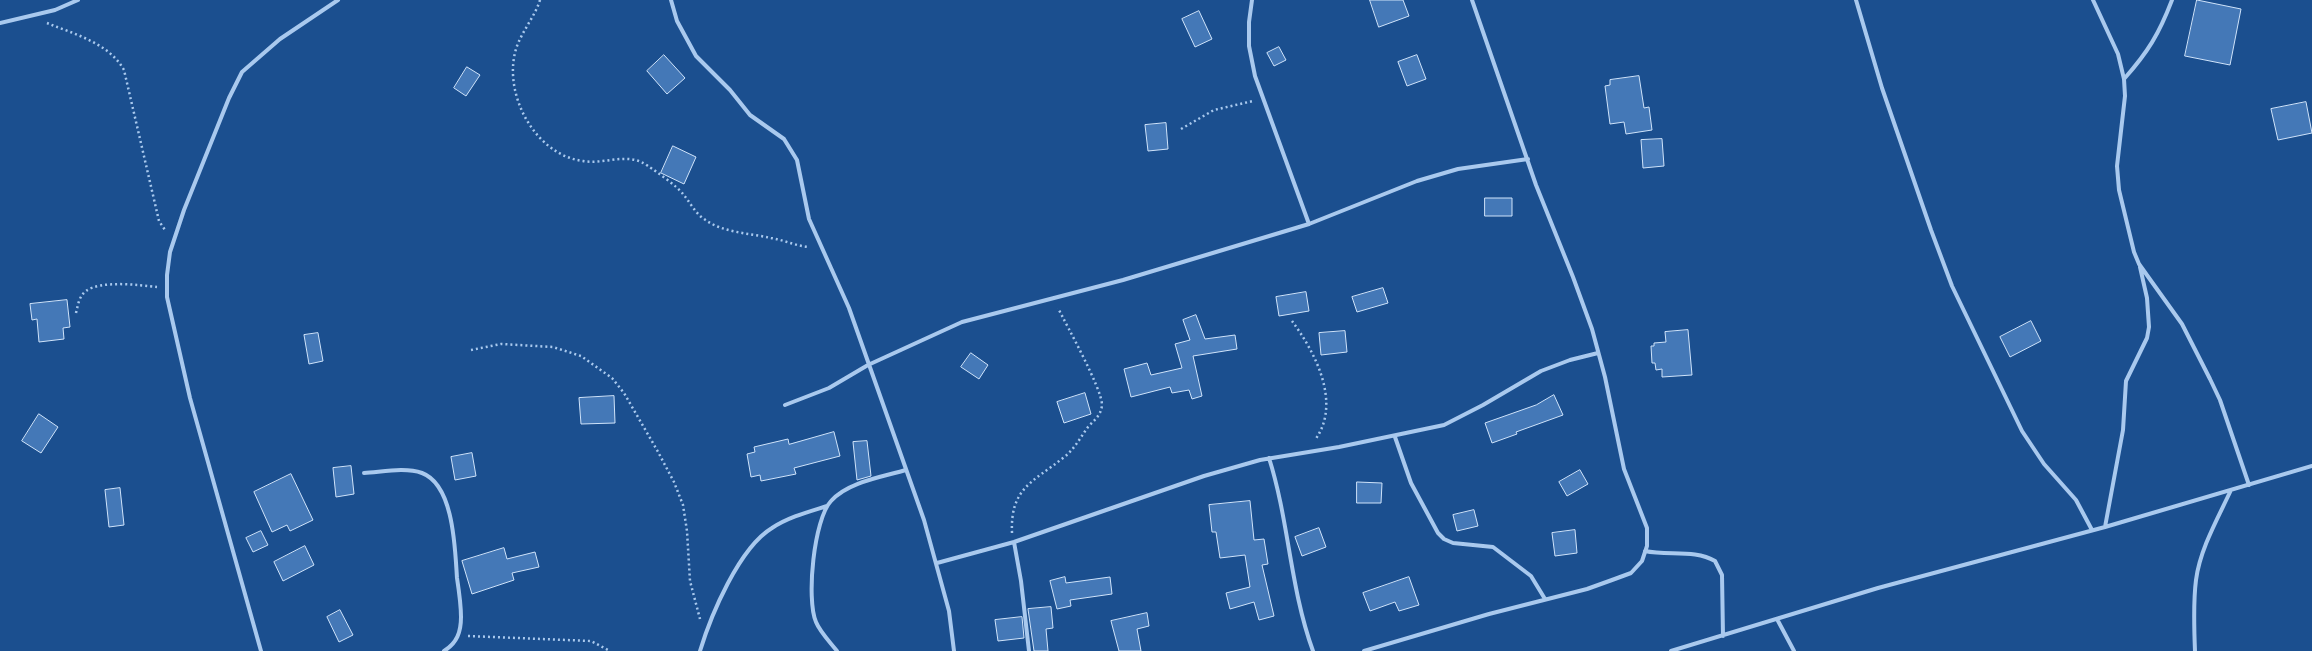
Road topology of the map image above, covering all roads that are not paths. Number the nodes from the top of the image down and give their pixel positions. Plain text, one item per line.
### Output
1 (78, 0) edge
2 (338, 0) edge
3 (671, 0) edge
4 (1252, 0) edge
5 (1472, 0) edge
6 (1856, 0) edge
7 (2093, 0) edge
8 (2172, 0) edge
9 (0, 23) edge
10 (2124, 79) junction
11 (1528, 159) junction
12 (1309, 224) junction
13 (2139, 264) junction
14 (1598, 353) junction
15 (868, 365) junction
16 (785, 405) dead end
17 (1394, 437) junction
18 (1269, 458) junction
19 (2312, 466) edge
20 (906, 470) junction
21 (364, 473) dead end
22 (2249, 485) junction
23 (2231, 490) junction
24 (827, 506) junction
25 (2104, 527) junction
26 (2092, 530) junction
27 (1014, 542) junction
28 (1645, 551) junction
29 (937, 563) junction
30 (1545, 599) junction
31 (1778, 619) junction
32 (1723, 636) junction
33 (260, 651) edge
34 (444, 651) edge
35 (700, 651) edge
36 (837, 651) edge
37 (954, 651) edge
38 (1029, 651) edge
39 (1313, 651) edge
40 (1364, 651) edge
41 (1671, 651) edge
42 (1794, 651) edge
43 (2195, 651) edge

1 - 9 street
2 - 33 street
3 - 15 street
4 - 12 street
5 - 11 street
6 - 26 street
7 - 10 street
8 - 10 street
10 - 13 street
11 - 12 street
11 - 14 street
12 - 15 street
13 - 22 street
13 - 25 street
14 - 17 street
14 - 28 street
15 - 16 street
15 - 20 street
17 - 18 street
17 - 30 street
18 - 27 street
18 - 39 street
19 - 22 street
20 - 24 street
20 - 29 street
21 - 34 street
22 - 23 street
23 - 25 street
23 - 43 street
24 - 35 street
24 - 36 street
25 - 26 street
26 - 31 street
27 - 29 street
27 - 38 street
28 - 30 street
28 - 32 street
29 - 37 street
30 - 40 street
31 - 32 street
31 - 42 street
32 - 41 street

